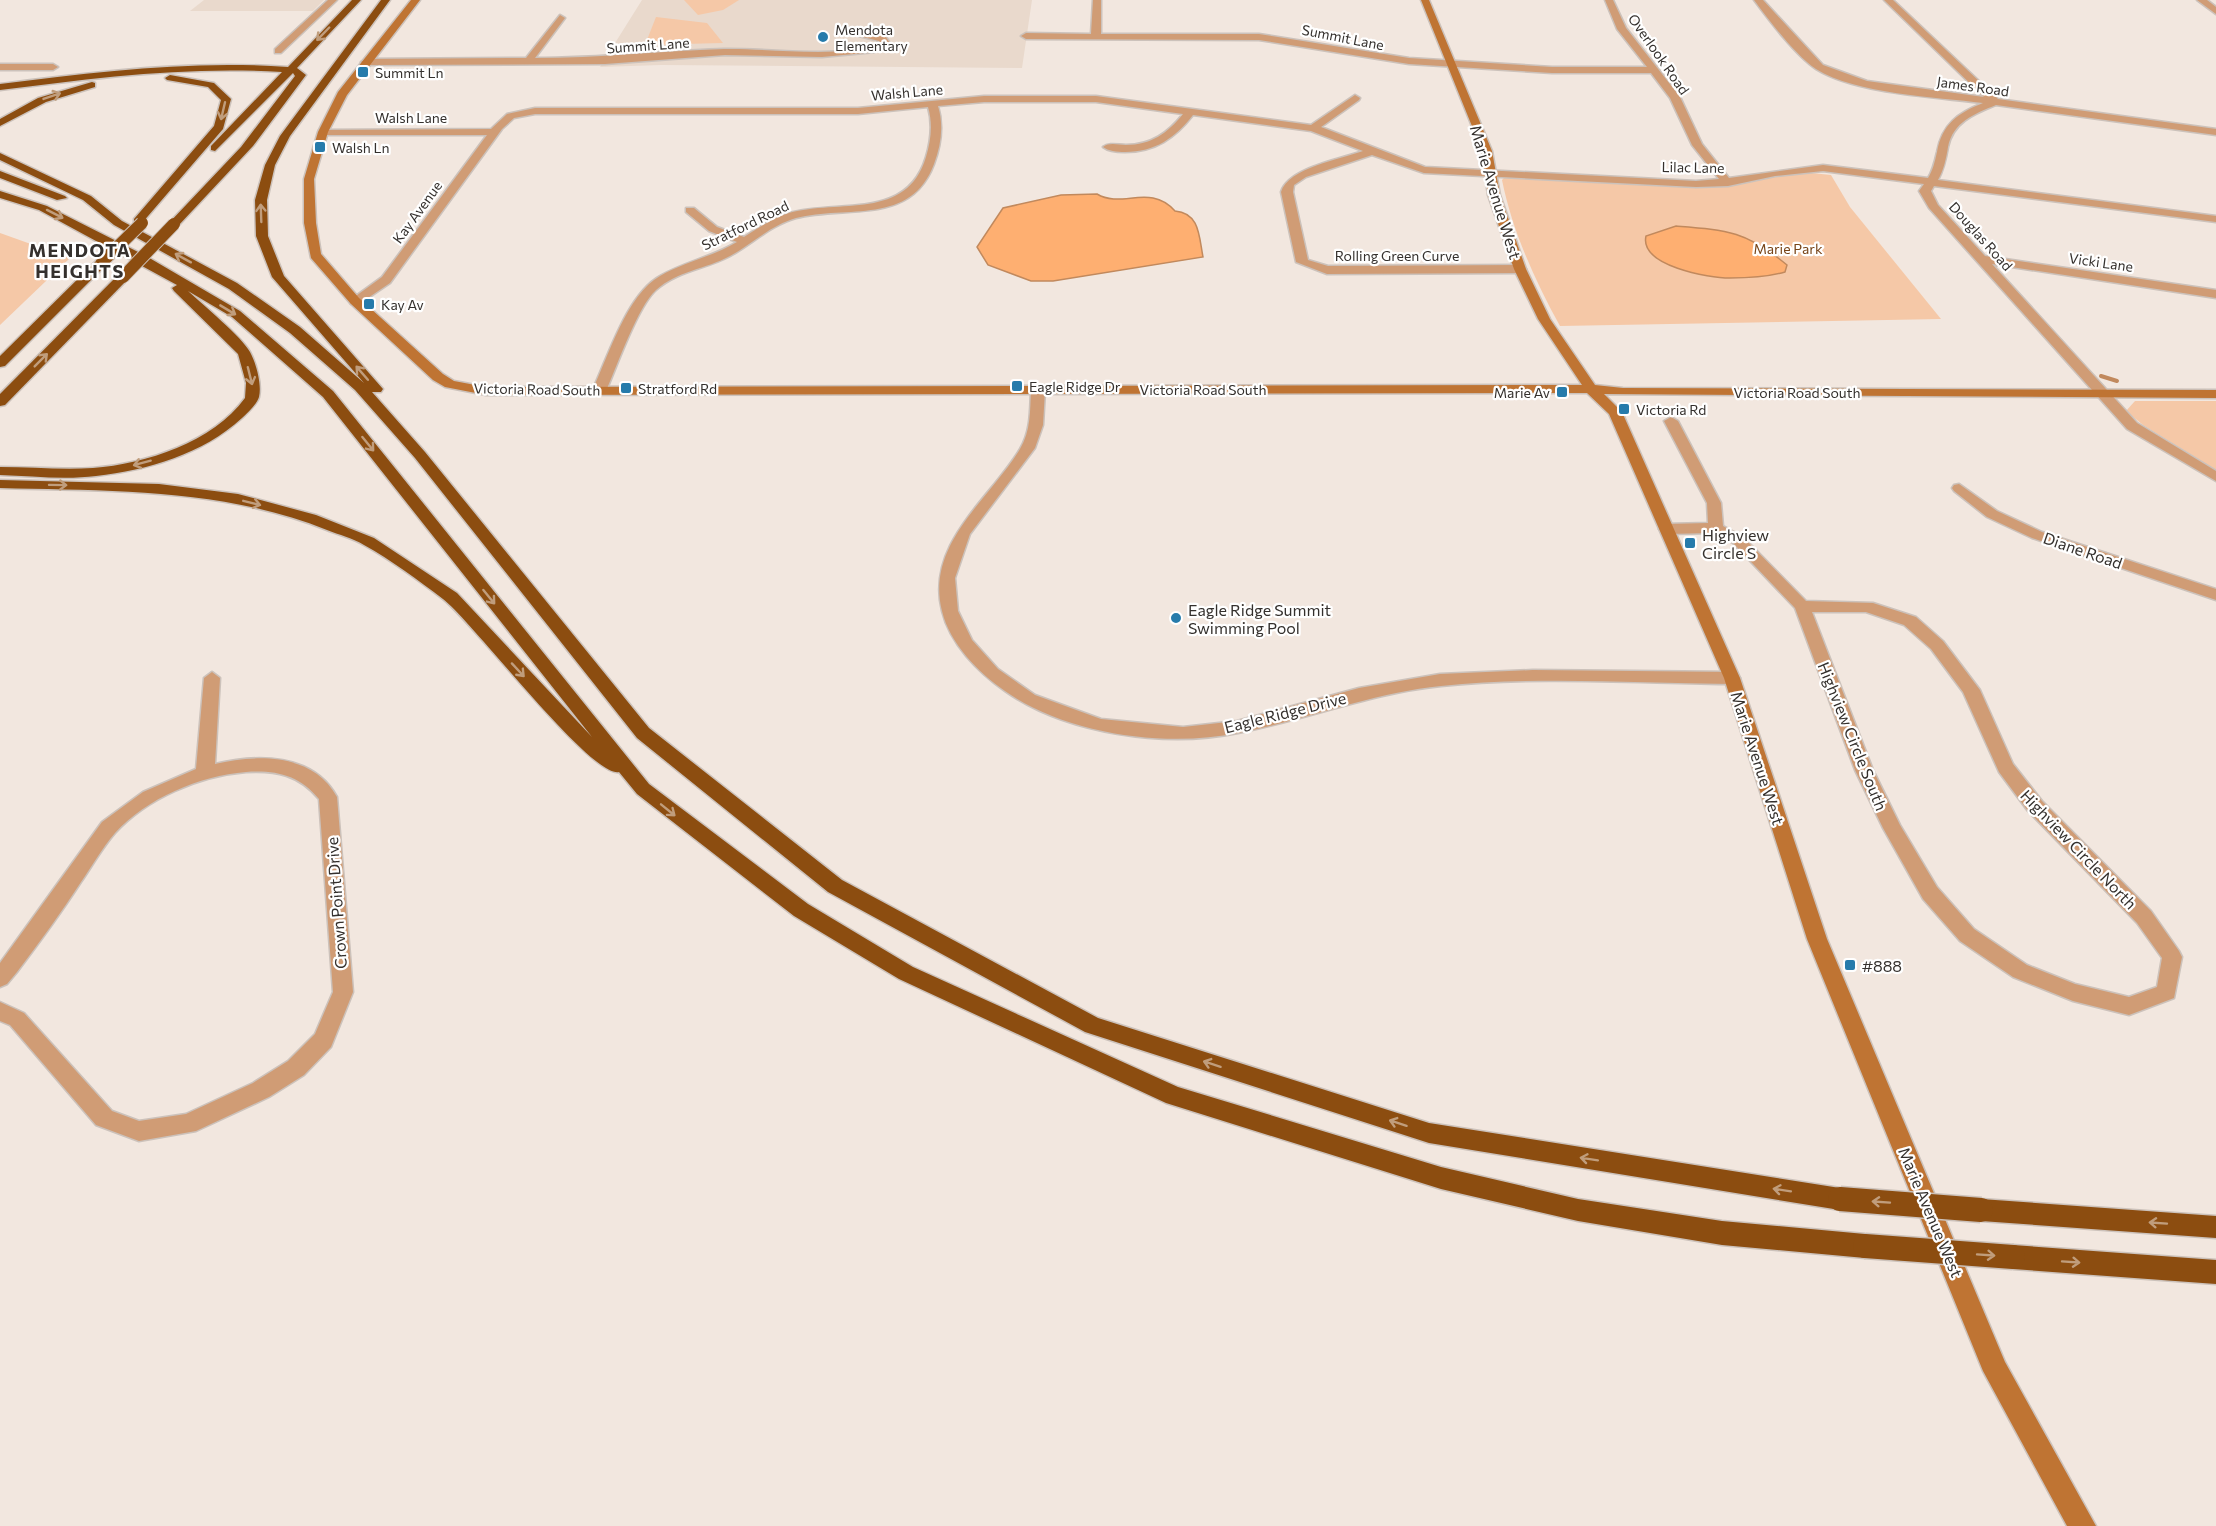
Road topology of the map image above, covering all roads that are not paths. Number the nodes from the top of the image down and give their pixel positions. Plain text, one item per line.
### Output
1 (333, 0) edge
2 (357, 0) edge
3 (384, 0) edge
4 (416, 0) edge
5 (1097, 0) edge
6 (1425, 0) edge
7 (1609, 0) edge
8 (1758, 0) edge
9 (1888, 0) edge
10 (2201, 0) edge
11 (2216, 11) edge
12 (560, 18) dead end
13 (846, 30) dead end
14 (1026, 36) dead end
15 (1096, 36) junction
16 (278, 51) dead end
17 (328, 59) dead end
18 (366, 62) junction
19 (528, 62) junction
20 (1452, 63) junction
21 (0, 67) edge
22 (53, 67) dead end
23 (290, 69) junction
24 (1654, 70) junction
25 (313, 76) dead end
26 (0, 87) edge
27 (1355, 98) dead end
28 (1995, 102) junction
29 (932, 105) junction
30 (1191, 111) junction
31 (0, 123) edge
32 (1313, 128) junction
33 (323, 132) junction
34 (494, 132) junction
35 (2216, 132) edge
36 (1108, 147) dead end
37 (242, 152) junction
38 (1372, 152) junction
39 (0, 156) edge
40 (1490, 172) junction
41 (0, 174) edge
42 (1930, 182) junction
43 (1728, 183) junction
44 (0, 194) edge
45 (690, 210) dead end
46 (107, 216) junction
47 (2216, 219) edge
48 (140, 222) junction
49 (2216, 226) edge
50 (747, 242) junction
51 (142, 259) junction
52 (1982, 260) junction
53 (1520, 269) junction
54 (2216, 294) edge
55 (355, 301) junction
56 (0, 363) edge
57 (1590, 389) junction
58 (1038, 390) junction
59 (599, 391) junction
60 (2100, 393) junction
61 (2216, 394) edge
62 (0, 402) edge
63 (1671, 421) dead end
64 (420, 455) junction
65 (0, 471) edge
66 (2216, 477) edge
67 (0, 484) edge
68 (1959, 488) dead end
69 (1716, 528) junction
70 (1667, 529) junction
71 (2216, 595) edge
72 (1802, 606) junction
73 (212, 678) dead end
74 (1732, 678) junction
75 (205, 771) junction
76 (643, 789) junction
77 (0, 978) edge
78 (2129, 1006) joint
79 (0, 1011) edge
80 (2216, 1227) edge
81 (2216, 1272) edge
82 (2082, 1526) edge

1 - 16 street
2 -> 23 highway
3 - 17 highway
64 -> 3 highway
4 - 18 street, Victoria Road South
5 - 15 street
6 - 20 street, Marie Avenue West
7 - 24 street, Overlook Road
8 - 28 street, James Road
9 - 28 street
10 - 11 street
12 - 19 street
13 - 19 street, Summit Lane
14 - 15 street, Summit Lane
15 - 20 street, Summit Lane
18 - 19 street, Summit Lane
18 - 33 street, Victoria Road South
20 - 24 street, Summit Lane
20 - 40 street, Marie Avenue West
21 - 22 street
23 - 26 highway
23 - 37 highway
23 - 48 highway
24 - 43 street, Overlook Road
25 - 37 highway
27 - 32 street
28 - 35 street, James Road
28 - 42 street
29 - 30 street, Walsh Lane
29 - 34 street, Walsh Lane
29 - 50 street, Stratford Road
30 - 32 street, Walsh Lane
30 - 36 street
31 -> 48 highway
32 - 38 street, Walsh Lane
33 - 34 street, Walsh Lane
33 - 55 street, Victoria Road South
34 - 55 street, Kay Avenue
62 -> 37 highway, bridge
38 - 40 street, Walsh Lane
38 - 53 street, Rolling Green Curve
39 - 46 highway
40 - 43 street, Lilac Lane
40 - 53 street, Marie Avenue West
41 - 46 highway
42 - 43 street, Lilac Lane
42 - 47 street, Lilac Lane
42 - 49 street, Lilac Lane
42 - 52 street, Douglas Road
44 -> 51 highway
45 - 50 street
64 -> 46 highway
48 - 56 highway, bridge
50 - 59 street, Stratford Road
51 -> 65 highway
51 -> 76 highway
52 - 54 street, Vicki Lane
52 - 60 street, Douglas Road
53 - 57 street, Marie Avenue West
55 - 59 street, Victoria Road South
57 - 58 street, Victoria Road South
57 - 60 street, Victoria Road South
57 - 70 street, Marie Avenue West
58 - 59 street, Victoria Road South
58 - 74 street, Eagle Ridge Drive
60 - 61 street, Victoria Road South
60 - 66 street, Douglas Road
63 - 69 street
80 -> 64 highway, bridge
67 -> 76 highway
68 - 71 street, Diane Road
69 - 70 street
69 - 72 street, Highview Circle South
70 - 74 street, Marie Avenue West
72 - 78 street, Highview Circle South
72 - 78 street, Highview Circle North
73 - 75 street
74 - 82 street, Marie Avenue West
75 - 77 street, Crown Point Drive
75 - 79 street, Crown Point Drive
76 -> 81 highway, bridge

